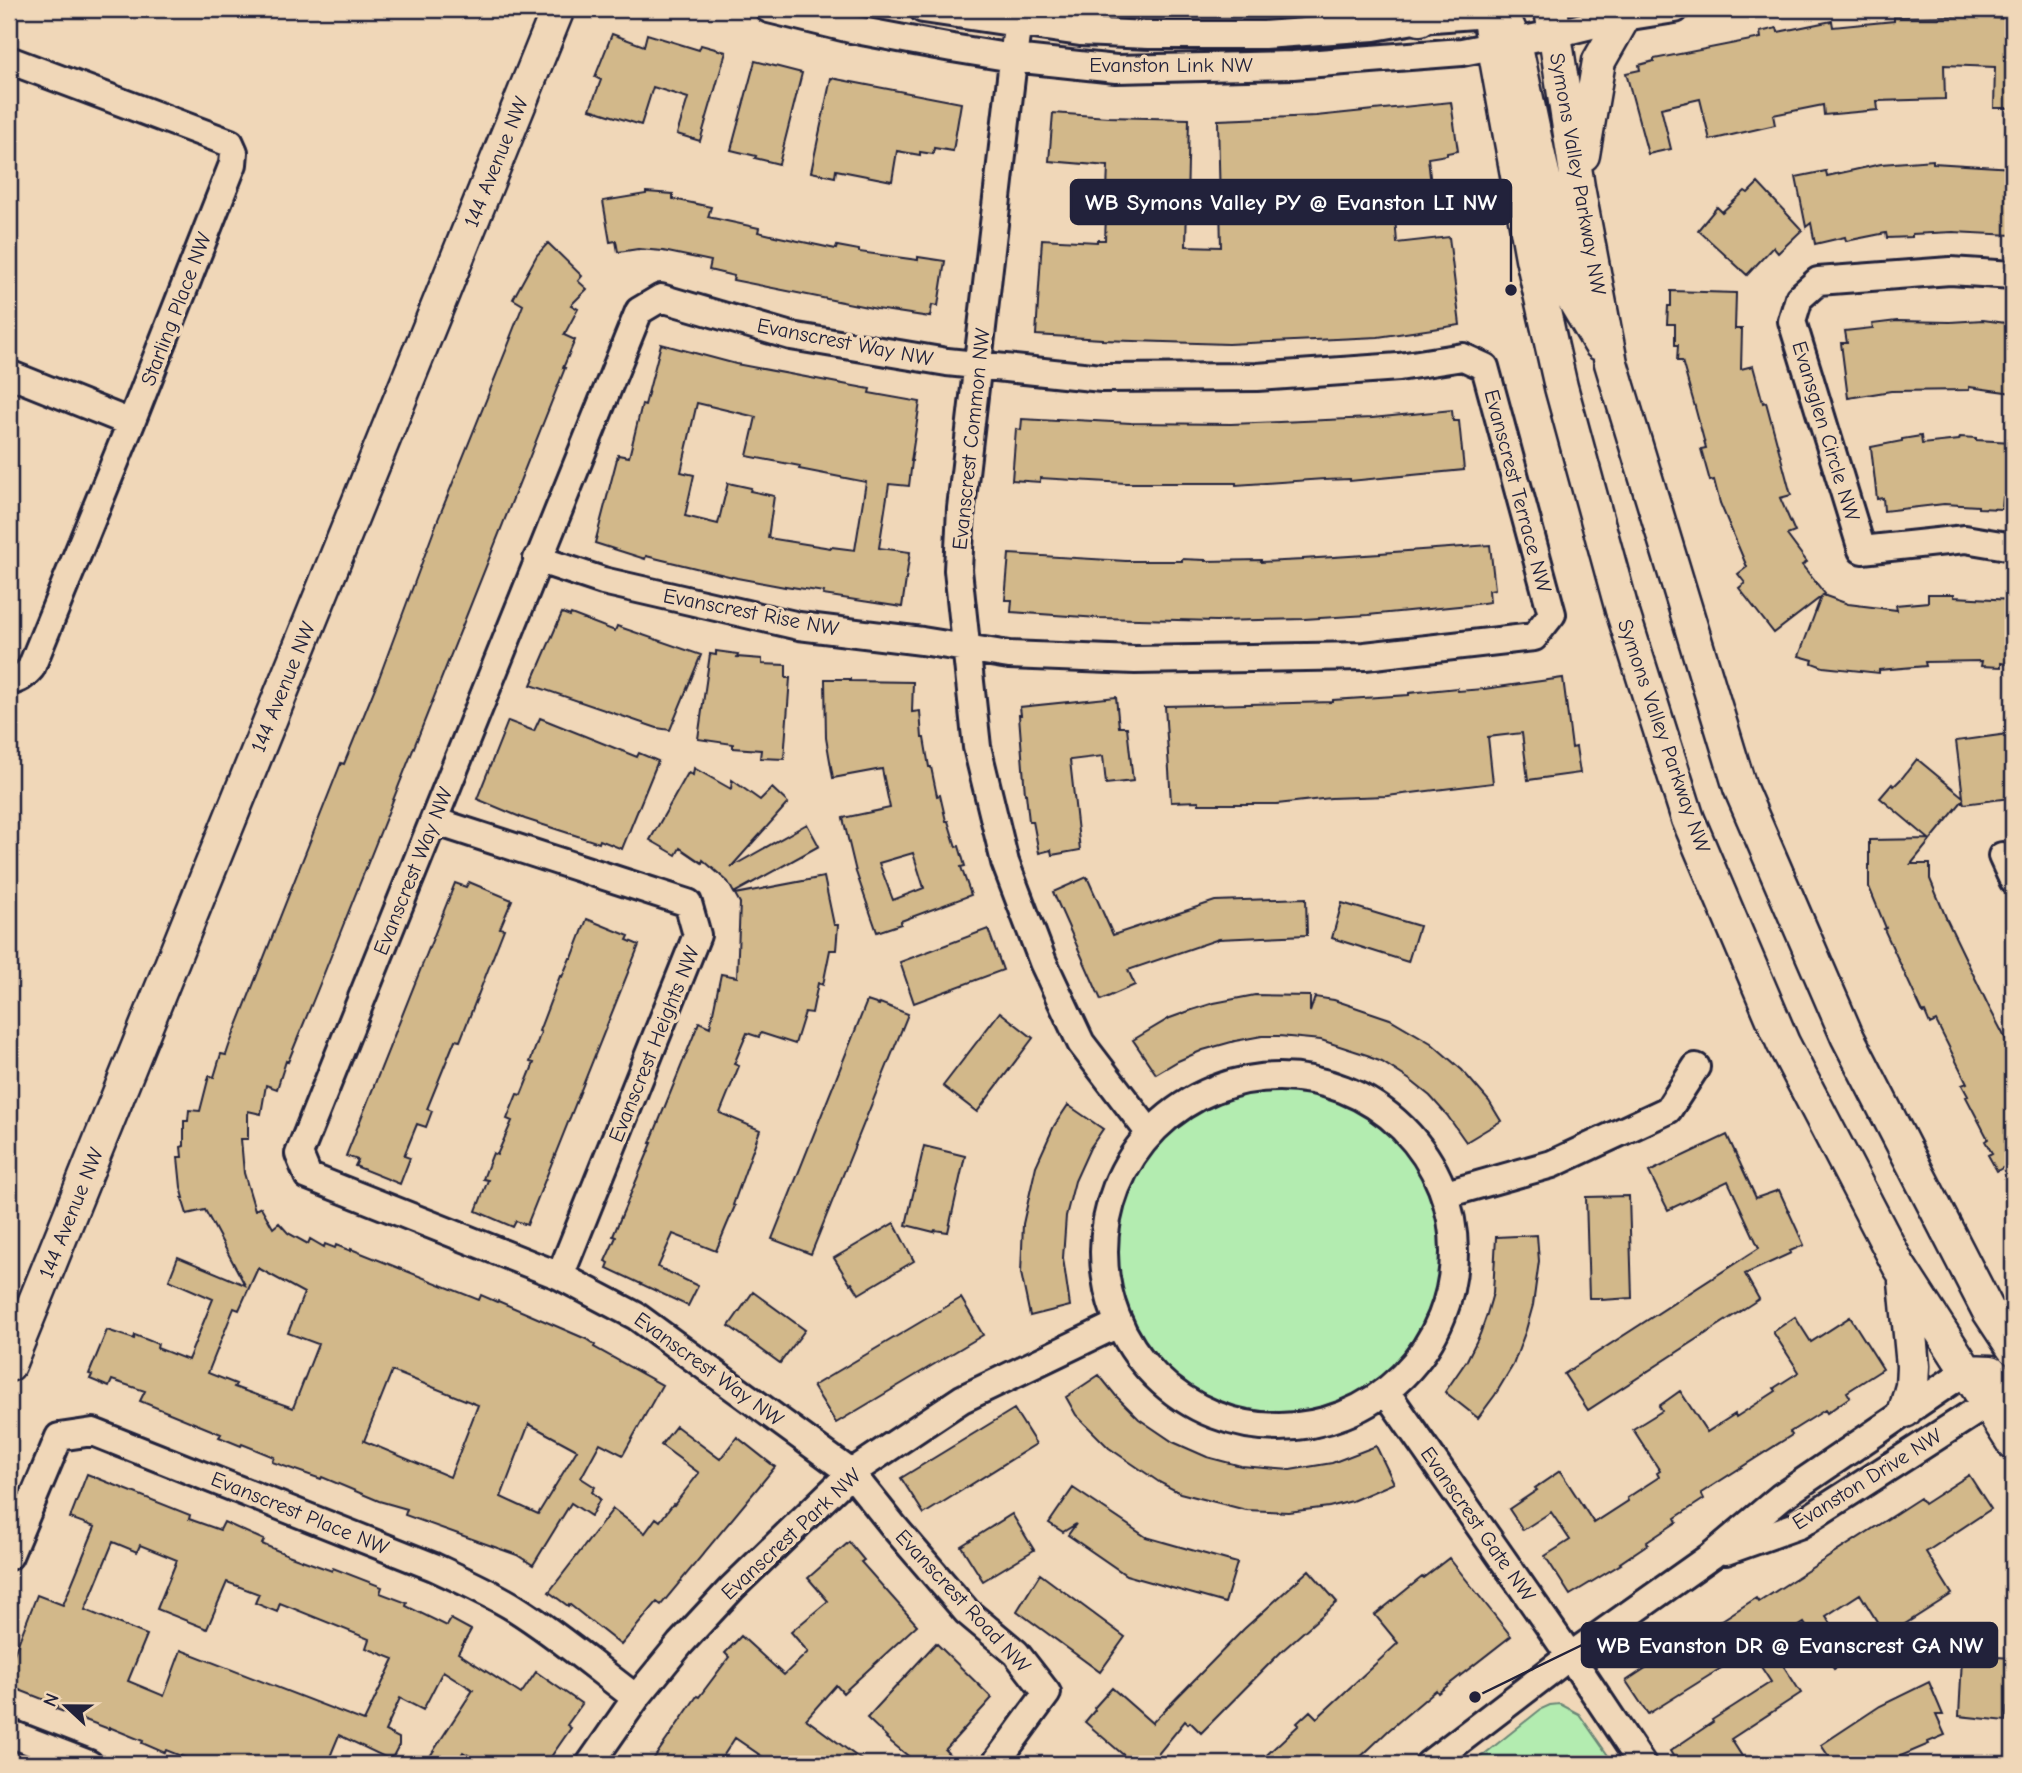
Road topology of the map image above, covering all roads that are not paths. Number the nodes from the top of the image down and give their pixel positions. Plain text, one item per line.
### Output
1 (558, 9) edge
2 (580, 9) edge
3 (769, 9) edge
4 (923, 9) edge
5 (1532, 9) edge
6 (1675, 9) edge
7 (1494, 10) edge
8 (1425, 14) edge
9 (1624, 17) junction
10 (1553, 22) edge
11 (1016, 33) edge
12 (546, 38) junction
13 (1504, 44) junction
14 (9, 60) edge
15 (1578, 187) junction
16 (2013, 275) edge
17 (1611, 363) junction
18 (976, 365) junction
19 (9, 374) edge
20 (131, 423) junction
21 (2013, 547) edge
22 (537, 559) junction
23 (968, 649) junction
24 (9, 681) edge
25 (434, 821) junction
26 (2001, 856) dead end
27 (2013, 880) edge
28 (1696, 1067) dead end
29 (1149, 1132) junction
30 (1446, 1194) junction
31 (1904, 1274) junction
32 (561, 1276) junction
33 (1118, 1324) junction
34 (2013, 1348) edge
35 (9, 1365) edge
36 (1966, 1371) junction
37 (1386, 1392) junction
38 (2005, 1394) edge
39 (1905, 1411) junction
40 (2013, 1443) edge
41 (851, 1473) junction
42 (9, 1556) edge
43 (1711, 1556) junction
44 (1570, 1656) junction
45 (636, 1698) junction
46 (9, 1733) edge
47 (89, 1764) edge
48 (590, 1764) edge
49 (995, 1764) edge
50 (1429, 1764) edge
51 (1642, 1764) edge

1 - 12 main road, 144 Avenue NW
2 - 12 main road
3 - 11 street, Evanston Link NW
4 - 11 street, Evanston Link NW
5 - 10 main road
6 - 9 street, Evanston Link NW
7 - 8 street, Evanston Link NW
7 - 13 main road, Symons Valley Parkway NW
8 - 11 street, Evanston Link NW
9 - 10 street, Evanston Link NW
9 - 15 main road
10 - 13 street, Evanston Link NW
10 - 15 main road, Symons Valley Parkway NW
11 - 13 street, Evanston Link NW
11 - 18 street, Evanscrest Common NW
12 - 35 main road, 144 Avenue NW
13 - 17 main road
13 - 31 main road, Symons Valley Parkway NW
14 - 20 street, Starling Place NW
15 - 17 main road, Symons Valley Parkway NW
16 - 21 street, Evansglen Circle NW
17 - 34 main road, Symons Valley Parkway NW
18 - 22 street, Evanscrest Way NW
18 - 23 street, Evanscrest Common NW
18 - 23 street, Evanscrest Terrace NW
19 - 20 street
20 - 24 street, Starling Place NW
22 - 23 street, Evanscrest Rise NW
22 - 25 street, Evanscrest Way NW
23 - 29 street, Evanscrest Common NW
25 - 32 street, Evanscrest Way NW
25 - 32 street, Evanscrest Heights NW
26 - 27 street
28 - 30 street
29 - 30 street
29 - 33 street
30 - 37 street
31 - 36 main road, Symons Valley Parkway NW
31 - 39 main road
32 - 41 street, Evanscrest Way NW
33 - 37 street
33 - 41 street, Evanscrest Park NW
36 - 38 main road, Symons Valley Parkway NW
36 - 39 street, Evanston Drive NW
37 - 44 street, Evanscrest Gate NW
38 - 40 main road, Symons Valley Parkway NW
38 - 43 street, Evanston Drive NW
39 - 43 street, Evanston Drive NW
41 - 45 street, Evanscrest Park NW
41 - 49 street, Evanscrest Road NW
42 - 45 street, Evanscrest Place NW
43 - 44 street, Evanston Drive NW
44 - 50 street, Evanston Drive NW
44 - 51 street, Evanscrest Gate NW
45 - 48 street, Evanscrest Park NW
46 - 47 street

